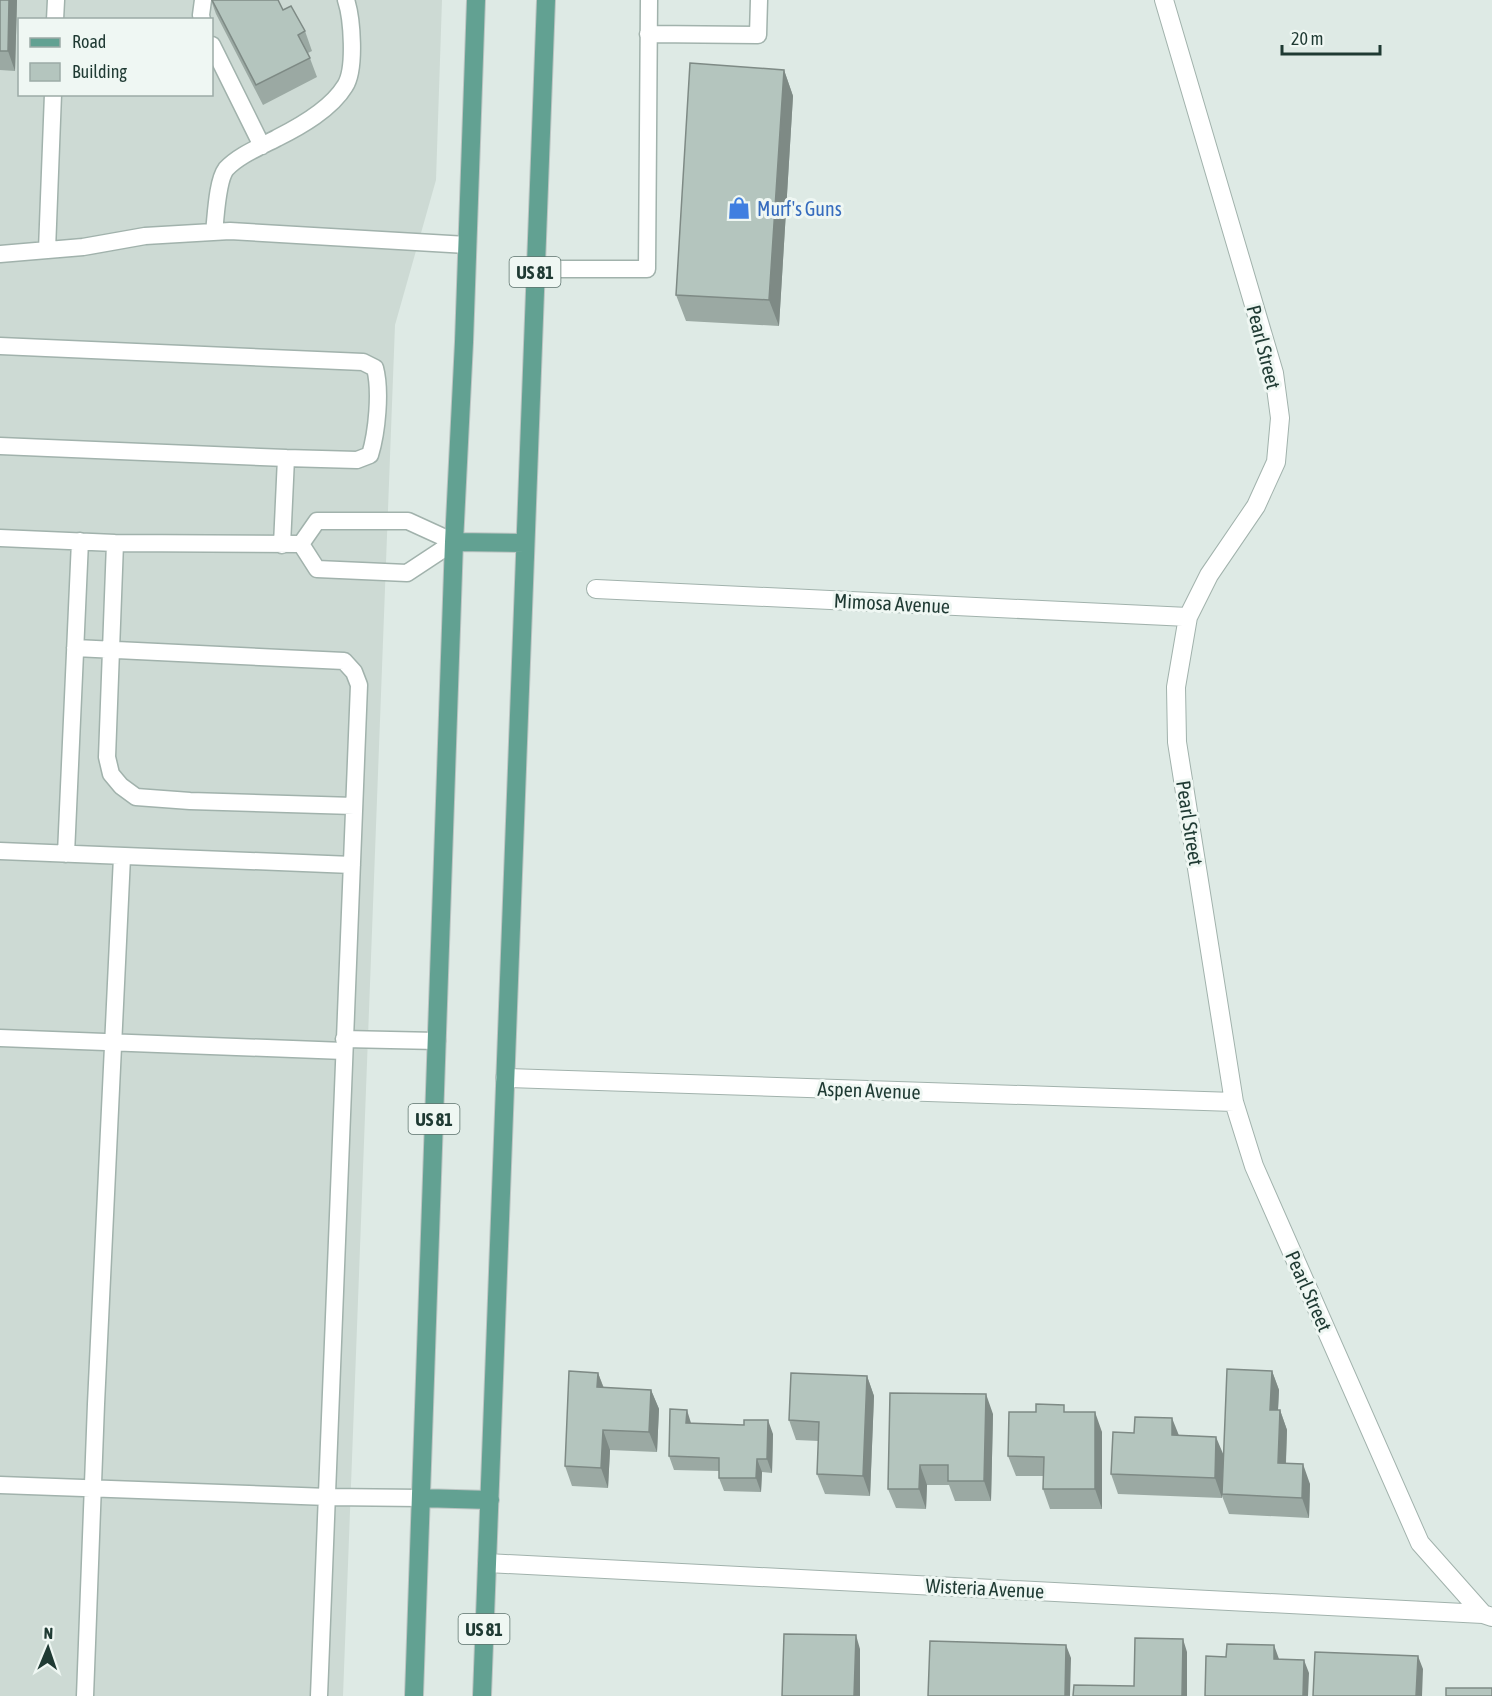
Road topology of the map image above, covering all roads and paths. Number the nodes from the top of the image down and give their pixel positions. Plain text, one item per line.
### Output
1 (56, 0) edge
2 (203, 0) edge
3 (346, 0) edge
4 (476, 0) edge
5 (546, 0) edge
6 (649, 0) edge
7 (759, 0) edge
8 (1164, 0) edge
9 (55, 18) edge
10 (202, 18) edge
11 (648, 34) junction
12 (213, 47) edge
13 (52, 96) edge
14 (262, 146) junction
15 (214, 232) junction
16 (467, 245) junction
17 (47, 250) junction
18 (0, 254) edge
19 (535, 269) junction
20 (0, 346) edge
21 (0, 446) edge
22 (286, 458) junction
23 (0, 538) edge
24 (80, 541) junction
25 (454, 542) junction
26 (115, 543) junction
27 (525, 543) junction
28 (282, 544) junction
29 (301, 544) junction
30 (597, 589) dead end
31 (1188, 617) junction
32 (75, 648) junction
33 (110, 650) junction
34 (354, 806) junction
35 (0, 851) edge
36 (66, 854) junction
37 (122, 856) junction
38 (352, 865) junction
39 (0, 1038) edge
40 (437, 1041) junction
41 (112, 1042) junction
42 (344, 1045) junction
43 (505, 1078) junction
44 (1234, 1102) junction
45 (0, 1485) edge
46 (92, 1488) junction
47 (328, 1497) junction
48 (421, 1498) junction
49 (490, 1500) junction
50 (487, 1563) junction
51 (1488, 1615) edge
52 (85, 1696) edge
53 (319, 1696) edge
54 (414, 1696) edge
55 (482, 1696) edge

1 - 9 lane
2 - 10 lane
3 - 14 lane
4 - 16 main road, US 81
5 - 19 main road, US 81
6 - 11 lane
7 - 11 lane
8 - 31 street, Pearl Street
11 - 19 lane
12 - 14 lane
13 - 17 lane
14 - 15 lane
15 - 16 lane
15 - 17 lane
16 - 25 main road, US 81
17 - 18 lane
19 - 27 main road, US 81
20 - 22 lane
21 - 22 lane
22 - 28 lane
23 - 24 lane
24 - 26 lane
24 - 32 lane
25 - 27 main road
25 - 29 lane
25 - 29 lane
25 - 40 main road, US 81
26 - 28 lane
26 - 33 lane
27 - 43 main road, US 81
28 - 29 lane
30 - 31 street, Mimosa Avenue
31 - 44 street, Pearl Street
32 - 33 lane
32 - 36 lane
33 - 34 lane
33 - 34 lane
34 - 38 lane
35 - 36 lane
36 - 37 lane
37 - 38 lane
37 - 41 lane
38 - 42 lane
39 - 41 lane
40 - 42 lane
40 - 48 main road, US 81
41 - 42 lane
41 - 46 lane
42 - 47 lane
43 - 44 street, Aspen Avenue
43 - 49 main road, US 81
44 - 51 street, Pearl Street
45 - 46 lane
46 - 47 lane
46 - 52 lane
47 - 48 lane
47 - 53 lane
48 - 49 main road
48 - 54 main road, US 81
49 - 50 main road, US 81
50 - 51 street, Wisteria Avenue
50 - 55 main road, US 81

